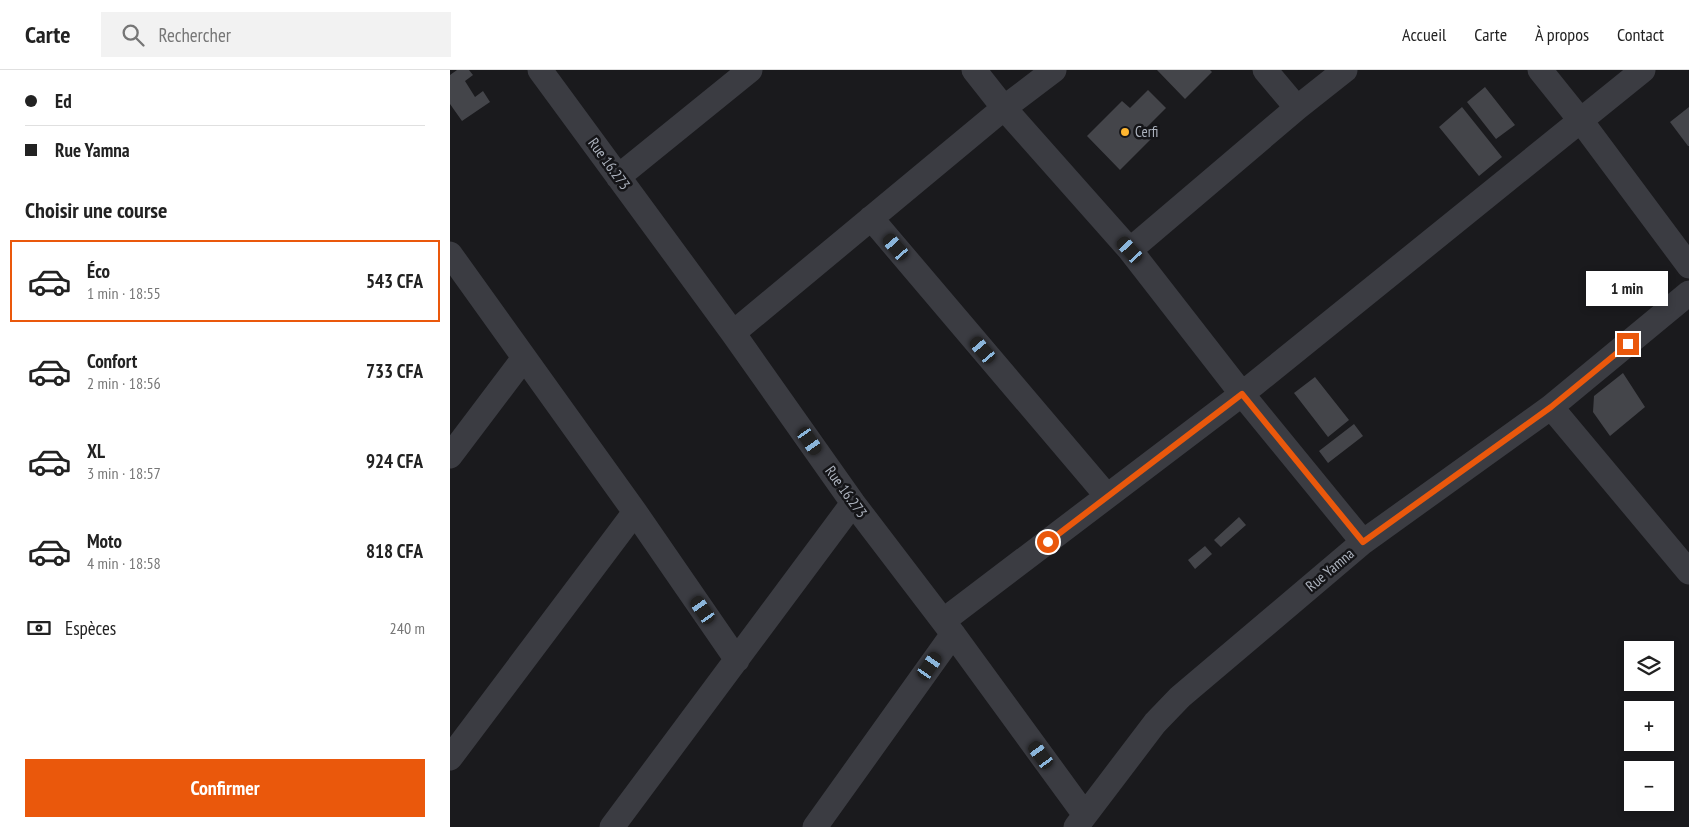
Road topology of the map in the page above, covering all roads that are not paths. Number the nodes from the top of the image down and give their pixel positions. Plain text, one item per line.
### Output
1 (540, 70) edge
2 (750, 70) edge
3 (974, 70) edge
4 (1054, 70) edge
5 (1265, 70) edge
6 (1345, 70) edge
7 (1540, 70) edge
8 (1643, 70) edge
9 (1004, 108) junction
10 (1297, 108) junction
11 (1581, 120) junction
12 (618, 177) junction
13 (871, 218) junction
14 (1130, 250) junction
15 (450, 254) edge
16 (1689, 266) edge
17 (1689, 293) edge
18 (732, 333) junction
19 (524, 358) junction
20 (1242, 394) junction
21 (1551, 407) junction
22 (450, 456) edge
23 (1107, 496) junction
24 (853, 503) junction
25 (635, 512) junction
26 (1363, 542) junction
27 (1689, 572) edge
28 (948, 628) junction
29 (737, 660) junction
30 (450, 758) edge
31 (1080, 821) edge
32 (612, 827) edge
33 (815, 827) edge

1 - 12 street, Rue 16.273
2 - 12 street
3 - 9 street
4 - 9 street
5 - 10 street
6 - 10 street
7 - 11 street
8 - 11 street
9 - 13 street
9 - 14 street
10 - 14 street
11 - 16 street
11 - 20 street
12 - 18 street, Rue 16.273
13 - 18 street
13 - 23 street
14 - 20 street
15 - 19 street
17 - 21 street, Rue Yamna
18 - 24 street, Rue 16.273
19 - 22 street
19 - 25 street
20 - 23 street
20 - 26 street
21 - 26 street, Rue Yamna
21 - 27 street
23 - 28 street
24 - 28 street, Rue 16.273
24 - 29 street
25 - 29 street
25 - 30 street
26 - 31 street, Rue Yamna
28 - 31 street, Rue 16.273
28 - 33 street
29 - 32 street

